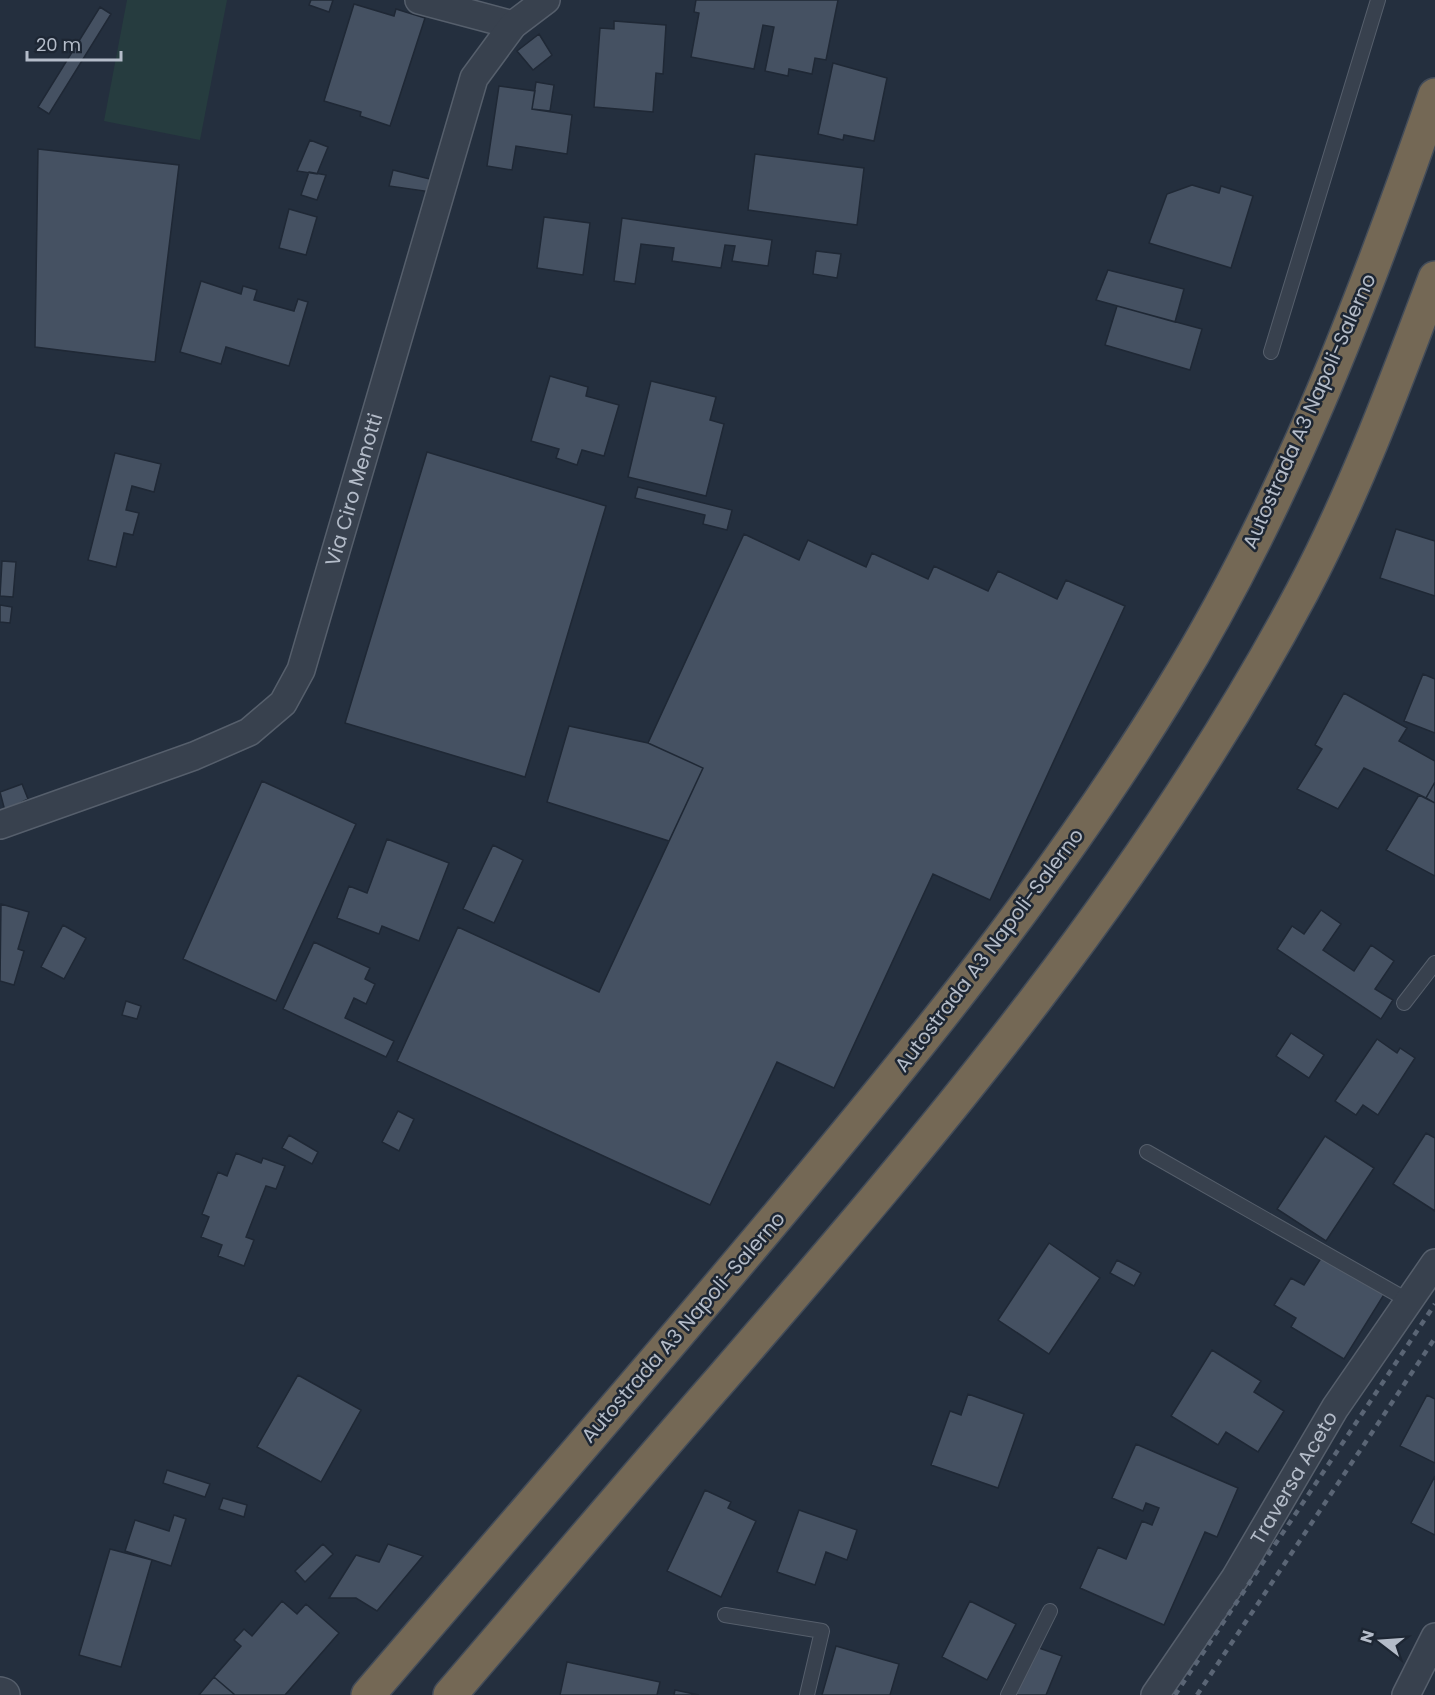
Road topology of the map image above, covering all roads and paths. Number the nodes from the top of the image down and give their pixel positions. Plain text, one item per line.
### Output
1 (419, 0) edge
2 (546, 0) edge
3 (1378, 0) edge
4 (513, 25) junction
5 (1435, 95) edge
6 (1435, 278) edge
7 (1271, 352) dead end
8 (0, 825) edge
9 (1435, 963) edge
10 (1404, 1003) dead end
11 (1147, 1152) dead end
12 (1435, 1263) edge
13 (1409, 1301) junction
14 (1050, 1611) dead end
15 (725, 1615) dead end
16 (1435, 1637) edge
17 (368, 1695) edge
18 (450, 1695) edge
19 (807, 1695) edge
20 (1008, 1695) edge
21 (1155, 1695) edge
22 (1406, 1695) edge

1 - 4 street
2 - 4 street, Via Ciro Menotti
3 - 7 lane
4 - 8 street, Via Ciro Menotti
5 - 17 highway, Autostrada A3 Napoli-Salerno
6 - 18 highway
9 - 10 lane
11 - 13 lane
12 - 13 street, Traversa Aceto
13 - 21 street, Traversa Aceto
14 - 20 lane
15 - 19 lane
16 - 22 street

